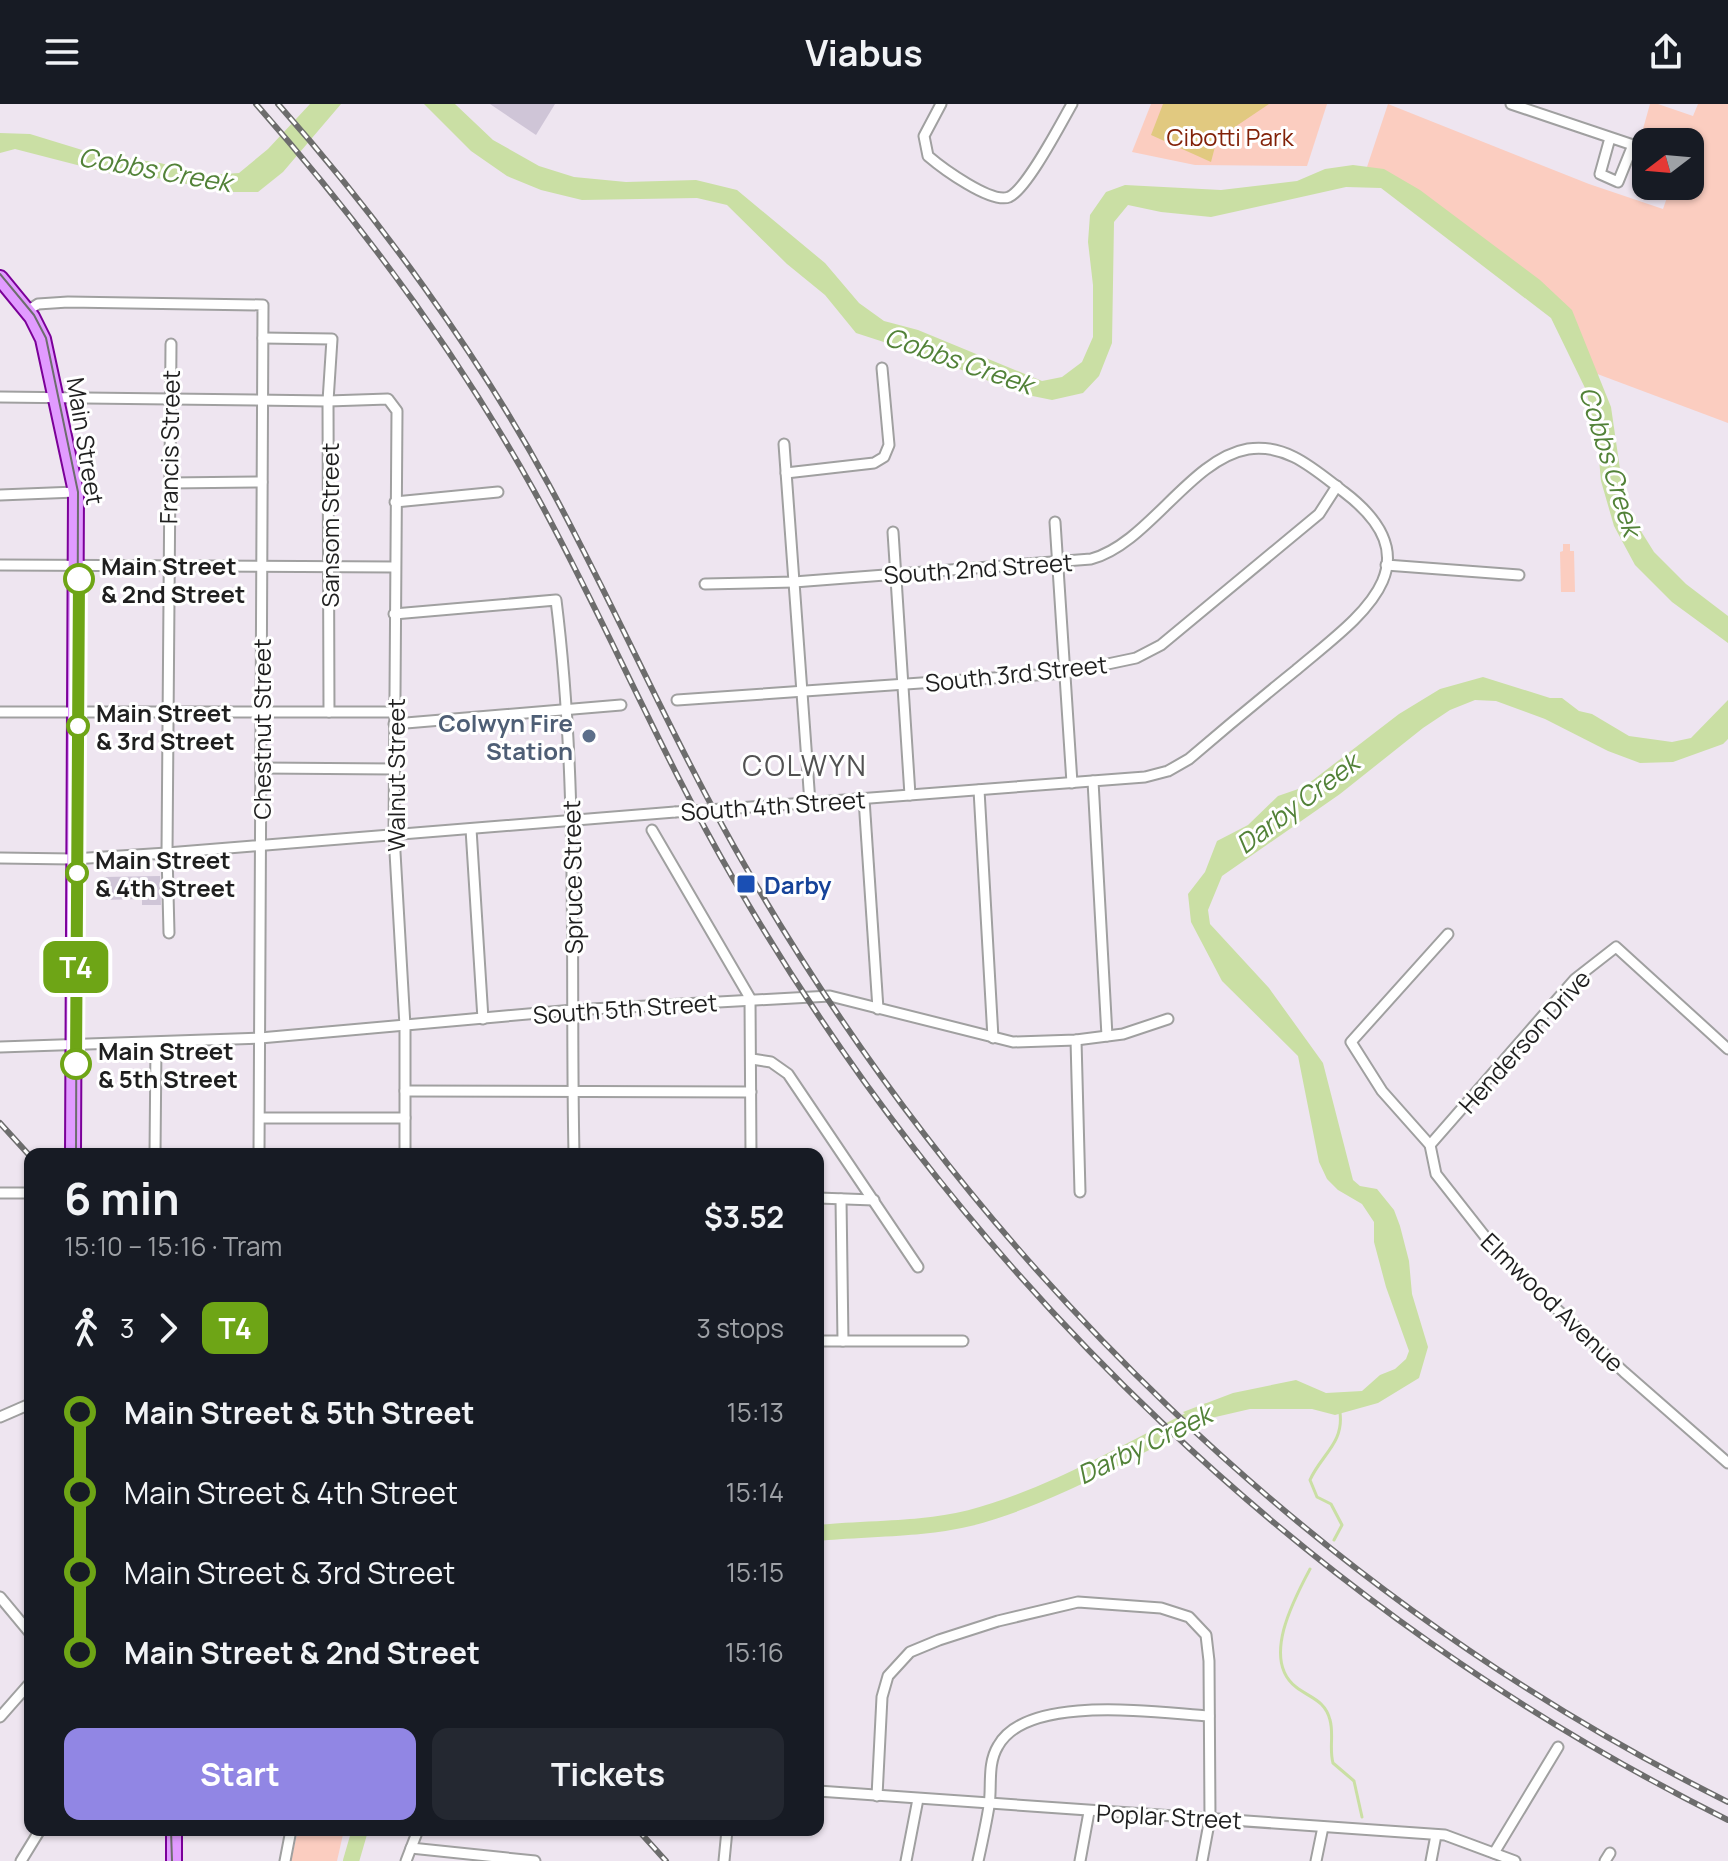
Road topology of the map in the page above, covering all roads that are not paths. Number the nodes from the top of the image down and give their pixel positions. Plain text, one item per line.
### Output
1 (941, 104) edge
2 (1072, 104) edge
3 (1511, 104) edge
4 (1610, 138) junction
5 (0, 278) edge
6 (27, 311) junction
7 (263, 338) junction
8 (171, 344) dead end
9 (882, 368) dead end
10 (0, 397) edge
11 (58, 398) junction
12 (262, 399) junction
13 (169, 400) junction
14 (328, 401) junction
15 (784, 444) dead end
16 (786, 473) junction
17 (262, 482) junction
18 (169, 483) junction
19 (1337, 486) junction
20 (76, 492) junction
21 (498, 492) dead end
22 (0, 495) edge
23 (395, 502) junction
24 (1055, 522) dead end
25 (893, 532) dead end
26 (1057, 562) junction
27 (0, 565) edge
28 (77, 565) junction
29 (168, 565) junction
30 (1386, 565) junction
31 (330, 567) junction
32 (394, 567) junction
33 (262, 568) junction
34 (896, 573) junction
35 (1519, 575) dead end
36 (794, 582) junction
37 (705, 584) dead end
38 (394, 614) junction
39 (1065, 673) junction
40 (903, 684) junction
41 (802, 693) junction
42 (677, 700) dead end
43 (621, 705) dead end
44 (566, 710) junction
45 (0, 712) edge
46 (75, 712) junction
47 (168, 712) junction
48 (261, 712) junction
49 (329, 712) junction
50 (394, 712) junction
51 (394, 724) junction
52 (261, 768) junction
53 (394, 769) junction
54 (1093, 781) junction
55 (1072, 783) junction
56 (979, 790) junction
57 (910, 795) junction
58 (864, 799) junction
59 (810, 803) junction
60 (573, 822) junction
61 (471, 829) junction
62 (652, 830) dead end
63 (394, 835) junction
64 (261, 845) junction
65 (167, 853) junction
66 (0, 858) edge
67 (73, 859) junction
68 (169, 933) dead end
69 (1448, 934) dead end
70 (750, 998) junction
71 (878, 1009) junction
72 (573, 1010) junction
73 (483, 1019) junction
74 (1168, 1019) dead end
75 (405, 1026) junction
76 (1107, 1036) junction
77 (260, 1038) junction
78 (993, 1038) junction
79 (1076, 1040) junction
80 (156, 1044) junction
81 (0, 1047) edge
82 (73, 1047) junction
83 (1728, 1049) edge
84 (752, 1059) junction
85 (405, 1091) junction
86 (573, 1091) junction
87 (751, 1092) junction
88 (260, 1118) junction
89 (405, 1118) junction
90 (1430, 1145) junction
91 (73, 1148) edge
92 (155, 1148) edge
93 (259, 1148) edge
94 (405, 1148) edge
95 (574, 1148) edge
96 (751, 1148) edge
97 (1080, 1192) dead end
98 (0, 1193) edge
99 (24, 1193) edge
100 (824, 1198) edge
101 (841, 1199) junction
102 (874, 1200) junction
103 (918, 1267) dead end
104 (824, 1341) edge
105 (843, 1341) junction
106 (963, 1341) dead end
107 (24, 1407) edge
108 (0, 1417) edge
109 (1728, 1463) edge
110 (0, 1597) edge
111 (24, 1626) edge
112 (24, 1690) edge
113 (1209, 1716) junction
114 (0, 1717) edge
115 (1558, 1747) dead end
116 (824, 1792) edge
117 (877, 1796) junction
118 (918, 1799) junction
119 (989, 1803) junction
120 (1089, 1812) junction
121 (1210, 1818) junction
122 (1323, 1827) junction
123 (1436, 1835) junction
124 (36, 1836) edge
125 (174, 1836) edge
126 (290, 1836) edge
127 (416, 1836) edge
128 (726, 1836) edge
129 (411, 1848) junction
130 (1494, 1853) junction
131 (21, 1861) edge
132 (174, 1861) edge
133 (285, 1861) edge
134 (406, 1861) edge
135 (535, 1861) edge
136 (724, 1861) edge
137 (906, 1861) edge
138 (978, 1861) edge
139 (1080, 1861) edge
140 (1202, 1861) edge
141 (1316, 1861) edge
142 (1431, 1861) edge
143 (1515, 1861) edge

1 - 2 street
3 - 4 street
4 - 4 street
5 - 6 main road, Main Street
6 - 7 street, Chestnut Street
6 - 11 main road, Main Street
7 - 12 street, Chestnut Street
7 - 14 street, Sansom Street
8 - 13 street, Francis Street
9 - 16 street
10 - 11 street
11 - 13 street
11 - 20 main road, Main Street
12 - 13 street
12 - 14 street
12 - 17 street, Chestnut Street
13 - 18 street, Francis Street
14 - 23 street, Walnut Street
14 - 31 street, Sansom Street
15 - 16 street
16 - 36 street
17 - 18 street
17 - 33 street, Chestnut Street
18 - 29 street, Francis Street
19 - 26 street, South 2nd Street
19 - 30 street
19 - 39 street, South 3rd Street
20 - 22 street
20 - 28 main road, Main Street
21 - 23 street
23 - 32 street, Walnut Street
24 - 26 street
25 - 34 street
26 - 34 street, South 2nd Street
26 - 39 street
27 - 28 street
28 - 29 street
28 - 46 main road, Main Street
29 - 33 street
29 - 47 street, Francis Street
30 - 35 street
30 - 54 street, South 4th Street
31 - 32 street
31 - 33 street
31 - 49 street, Sansom Street
32 - 38 street, Walnut Street
33 - 48 street, Chestnut Street
34 - 36 street, South 2nd Street
34 - 40 street
36 - 37 street, South 2nd Street
36 - 41 street
38 - 44 street, Spruce Street
38 - 50 street, Walnut Street
39 - 40 street, South 3rd Street
39 - 55 street
40 - 41 street, South 3rd Street
40 - 57 street
41 - 42 street, South 3rd Street
41 - 59 street
43 - 44 street
44 - 51 street
44 - 60 street, Spruce Street
45 - 46 street
46 - 47 street
46 - 67 main road, Main Street
47 - 48 street
47 - 65 street, Francis Street
48 - 49 street
48 - 52 street, Chestnut Street
49 - 50 street
50 - 51 street, Walnut Street
51 - 53 street, Walnut Street
52 - 53 street
52 - 64 street, Chestnut Street
53 - 63 street, Walnut Street
54 - 55 street, South 4th Street
54 - 76 street
55 - 56 street, South 4th Street
56 - 57 street, South 4th Street
56 - 78 street
57 - 58 street, South 4th Street
58 - 59 street, South 4th Street
58 - 71 street
59 - 60 street, South 4th Street, bridge
60 - 61 street, South 4th Street
60 - 72 street, Spruce Street
61 - 63 street, South 4th Street
61 - 73 street
62 - 70 street
63 - 64 street, South 4th Street
63 - 75 street, Walnut Street
64 - 65 street, South 4th Street
64 - 77 street, Chestnut Street
65 - 67 street, South 4th Street
65 - 68 street, Francis Street
66 - 67 street, South 4th Street
67 - 82 main road, Main Street
69 - 90 street, Elmwood Avenue
70 - 71 street, South 5th Street
70 - 72 street, South 5th Street
70 - 84 street
71 - 78 street, South 5th Street
72 - 73 street, South 5th Street
72 - 86 street, Spruce Street
73 - 75 street, South 5th Street
74 - 76 street, South 5th Street
75 - 77 street, South 5th Street
75 - 85 street, Walnut Street
76 - 79 street, South 5th Street
77 - 80 street, South 5th Street
77 - 88 street, Chestnut Street
78 - 79 street, South 5th Street
79 - 97 street
80 - 82 street, South 5th Street
80 - 92 street
81 - 82 street, South 5th Street
82 - 91 main road, Main Street
83 - 90 street, Henderson Drive
84 - 87 street
84 - 102 street
85 - 86 street
85 - 89 street, Walnut Street
86 - 87 street
86 - 95 street, Spruce Street
87 - 96 street
88 - 89 street
88 - 93 street, Chestnut Street
89 - 94 street, Walnut Street
90 - 109 street, Elmwood Avenue
98 - 99 street
100 - 101 street
101 - 102 street
101 - 105 street
102 - 103 street
104 - 105 street
105 - 106 street
107 - 108 street
110 - 111 street
112 - 114 street
113 - 117 street
113 - 119 street
113 - 121 street
115 - 130 street
116 - 117 street, Poplar Street
117 - 118 street, Poplar Street
118 - 119 street, Poplar Street
118 - 137 street
119 - 120 street, Poplar Street
119 - 138 street
120 - 121 street, Poplar Street
120 - 139 street
121 - 122 street, Poplar Street
121 - 140 street
122 - 123 street, Poplar Street
122 - 141 street
123 - 130 street, Poplar Street
123 - 142 street
124 - 131 street
125 - 132 main road
126 - 133 street
127 - 129 street
128 - 136 street
129 - 134 street
129 - 135 street
130 - 143 street, Poplar Street

